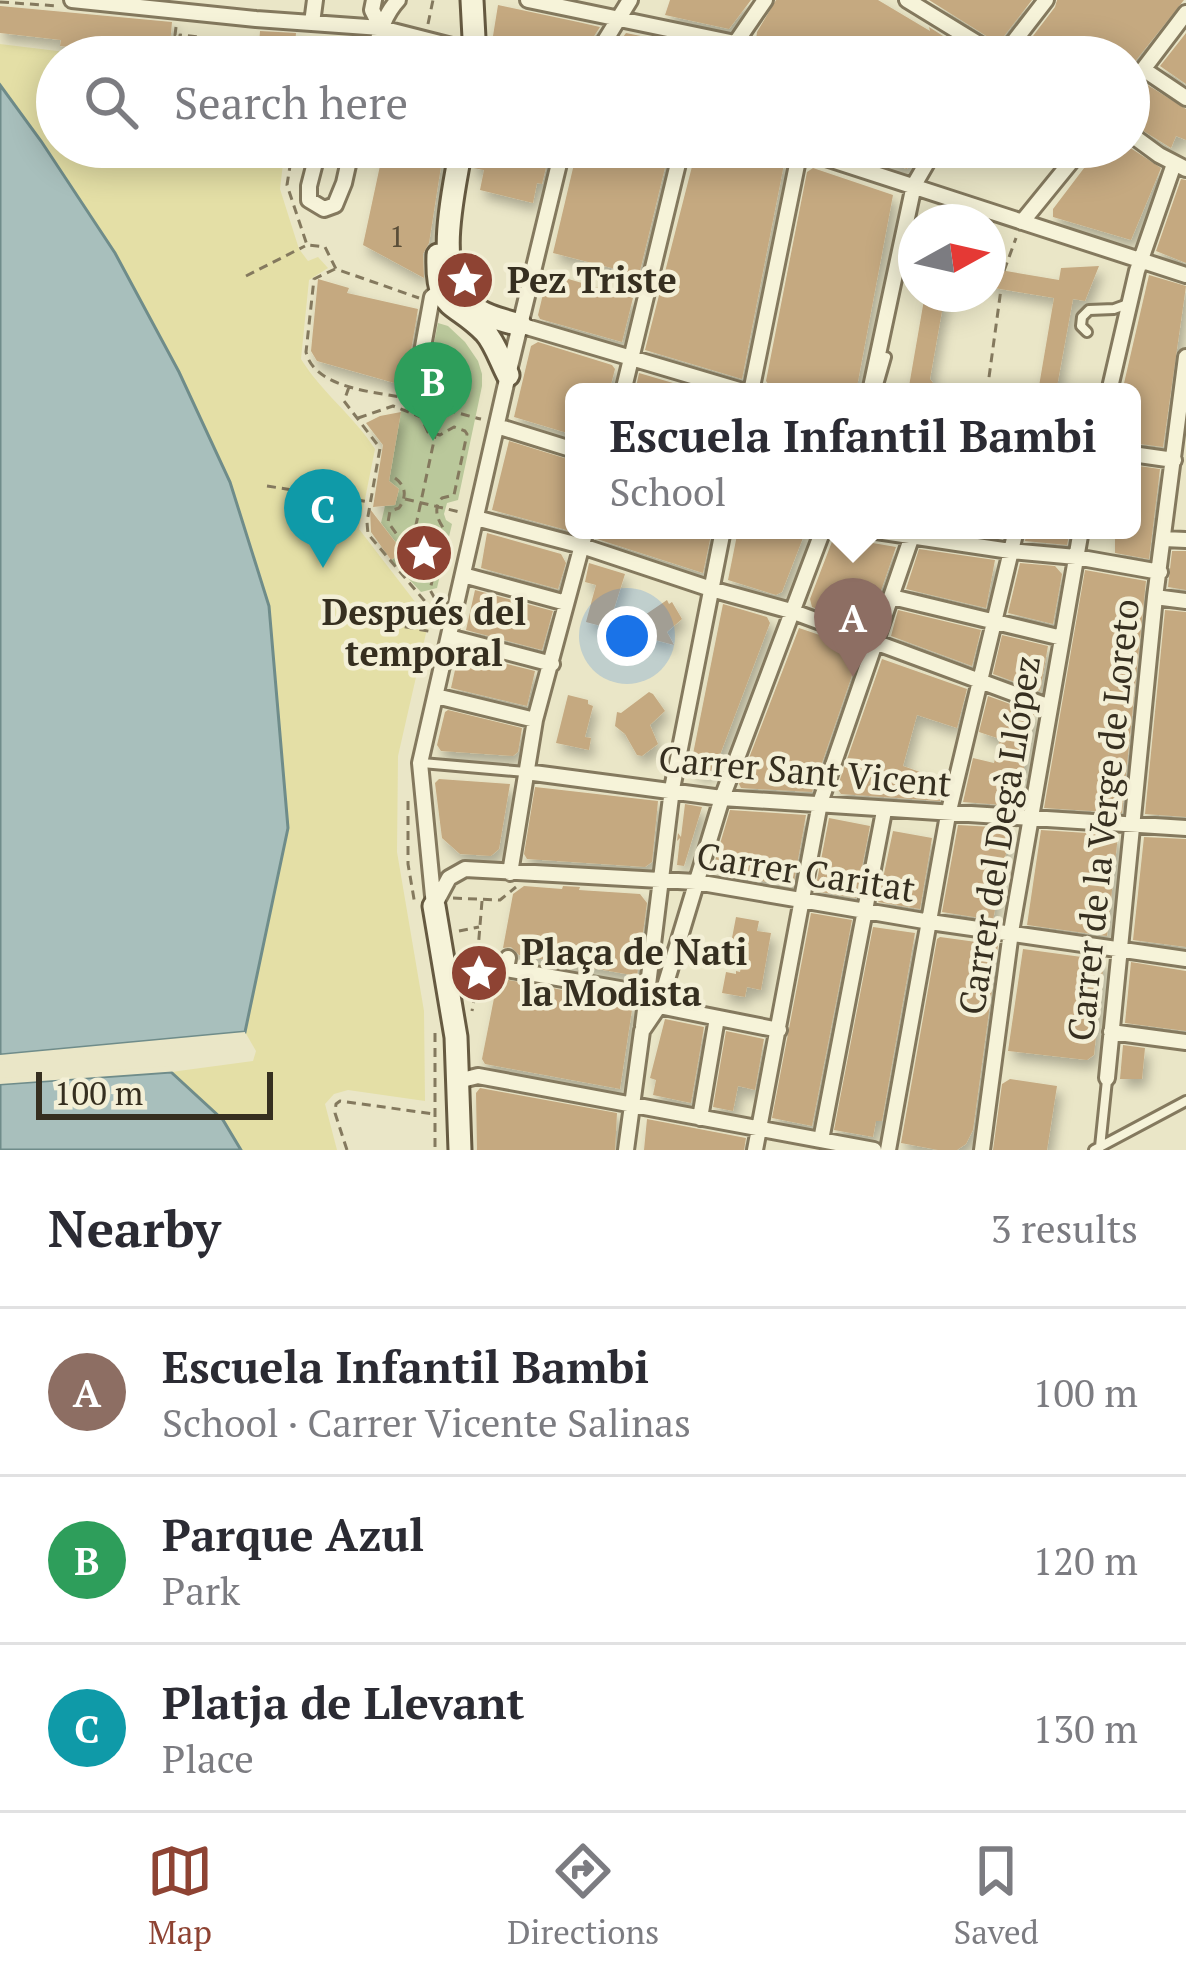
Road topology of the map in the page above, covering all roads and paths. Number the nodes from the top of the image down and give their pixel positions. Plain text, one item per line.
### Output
1 (72, 0) edge
2 (315, 0) edge
3 (374, 0) edge
4 (398, 0) edge
5 (472, 0) edge
6 (528, 0) edge
7 (631, 0) edge
8 (765, 0) edge
9 (907, 0) edge
10 (1046, 0) edge
11 (1186, 13) edge
12 (619, 18) junction
13 (312, 23) junction
14 (381, 28) junction
15 (379, 36) edge
16 (411, 36) edge
17 (479, 36) edge
18 (608, 36) edge
19 (682, 36) edge
20 (741, 36) edge
21 (966, 36) edge
22 (1018, 36) edge
23 (1150, 61) edge
24 (1150, 75) edge
25 (1186, 98) edge
26 (1150, 147) edge
27 (1180, 166) edge
28 (289, 168) edge
29 (314, 168) edge
30 (347, 168) edge
31 (458, 168) edge
32 (558, 168) edge
33 (677, 168) edge
34 (792, 168) edge
35 (862, 168) edge
36 (924, 168) edge
37 (1066, 168) edge
38 (914, 184) junction
39 (452, 208) junction
40 (1022, 222) junction
41 (307, 245) junction
42 (1140, 261) junction
43 (1006, 266) edge
44 (336, 269) junction
45 (1186, 275) edge
46 (246, 276) dead end
47 (1131, 294) junction
48 (435, 301) junction
49 (998, 312) edge
50 (520, 325) junction
51 (1087, 332) dead end
52 (886, 357) dead end
53 (1186, 357) edge
54 (632, 360) junction
55 (508, 375) junction
56 (417, 380) dead end
57 (626, 383) edge
58 (715, 383) edge
59 (750, 383) edge
60 (875, 383) edge
61 (876, 383) edge
62 (987, 383) edge
63 (1111, 383) edge
64 (349, 387) junction
65 (486, 407) dead end
66 (358, 418) junction
67 (497, 426) junction
68 (436, 434) junction
69 (565, 447) edge
70 (1141, 455) edge
71 (1174, 460) junction
72 (395, 478) dead end
73 (1179, 482) edge
74 (267, 486) dead end
75 (404, 498) junction
76 (370, 502) junction
77 (420, 503) junction
78 (437, 507) junction
79 (469, 515) junction
80 (565, 534) edge
81 (584, 539) edge
82 (586, 539) edge
83 (721, 539) edge
84 (819, 539) edge
85 (912, 539) edge
86 (946, 539) edge
87 (1013, 539) edge
88 (1079, 539) edge
89 (1164, 539) junction
90 (1186, 540) edge
91 (1010, 551) junction
92 (410, 553) junction
93 (1076, 557) junction
94 (1160, 572) junction
95 (433, 575) junction
96 (463, 575) junction
97 (711, 589) junction
98 (892, 597) junction
99 (1155, 598) junction
100 (442, 601) dead end
101 (1186, 601) edge
102 (566, 603) junction
103 (791, 611) junction
104 (438, 618) dead end
105 (994, 622) junction
106 (390, 624) dead end
107 (442, 634) junction
108 (1062, 638) junction
109 (876, 643) junction
110 (552, 664) junction
111 (981, 682) junction
112 (436, 696) junction
113 (1050, 707) junction
114 (536, 720) junction
115 (420, 763) junction
116 (526, 772) junction
117 (672, 789) junction
118 (722, 798) junction
119 (820, 803) junction
120 (884, 811) junction
121 (948, 814) junction
122 (1030, 819) junction
123 (1132, 824) junction
124 (1186, 828) edge
125 (513, 873) junction
126 (661, 880) junction
127 (696, 882) junction
128 (482, 899) junction
129 (802, 900) junction
130 (443, 902) junction
131 (865, 910) junction
132 (930, 922) junction
133 (480, 927) junction
134 (457, 931) dead end
135 (1011, 932) junction
136 (1120, 950) junction
137 (1186, 959) edge
138 (477, 962) junction
139 (504, 963) joint
140 (463, 966) dead end
141 (637, 992) dead end
142 (476, 993) junction
143 (468, 994) dead end
144 (659, 1006) junction
145 (471, 1015) dead end
146 (717, 1018) junction
147 (779, 1030) junction
148 (642, 1031) junction
149 (1112, 1032) junction
150 (1186, 1042) edge
151 (1107, 1078) joint
152 (458, 1081) junction
153 (1186, 1101) edge
154 (630, 1105) junction
155 (435, 1115) dead end
156 (700, 1118) junction
157 (759, 1129) junction
158 (821, 1140) junction
159 (1097, 1148) edge
160 (346, 1150) edge
161 (460, 1150) edge
162 (626, 1150) edge
163 (755, 1150) edge
164 (874, 1150) edge
165 (888, 1150) edge
166 (982, 1150) edge

1 - 13 street
2 - 13 street
3 - 14 street
4 - 14 street
5 - 17 street
6 - 12 street
7 - 12 street
8 - 20 street
9 - 21 street
10 - 22 street
11 - 23 street
12 - 18 street
12 - 19 street
13 - 14 street
14 - 15 street
14 - 16 street
24 - 25 street
26 - 27 street
27 - 42 street
28 - 41 path
29 - 30 street
31 - 39 street
32 - 50 street
33 - 54 street
34 - 59 street
35 - 38 street
36 - 38 street
37 - 40 street
38 - 40 street
38 - 60 street
39 - 48 street
39 - 50 street
40 - 42 street
40 - 43 path
41 - 44 path
41 - 46 path
42 - 45 street
42 - 47 street
44 - 48 path
44 - 64 path
47 - 51 lane
47 - 63 street
48 - 55 street
48 - 56 street
49 - 62 path
50 - 54 street
50 - 55 street
52 - 61 lane
53 - 71 street, Carrer de la Verge de Loreto
54 - 57 street
54 - 58 street
55 - 67 street
64 - 65 path
64 - 66 path
66 - 68 path
66 - 76 path
67 - 69 street
67 - 79 street
68 - 77 path
68 - 78 path
70 - 71 street
71 - 73 street, Carrer de la Verge de Loreto
72 - 75 path
73 - 89 street, Carrer de la Verge de Loreto
74 - 76 path
75 - 77 path
75 - 92 path
76 - 104 path
77 - 78 path
77 - 92 path
78 - 79 path
78 - 95 path
79 - 80 street
79 - 96 street
81 - 102 street
82 - 97 street
83 - 97 street
84 - 103 street
85 - 98 street
86 - 91 street
87 - 91 street
88 - 93 street, Carrer del Degà Llópez
89 - 90 street
89 - 94 street, Carrer de la Verge de Loreto
91 - 93 street
91 - 105 street
92 - 95 path
93 - 94 street
93 - 108 street, Carrer del Degà Llópez
94 - 99 street, Carrer de la Verge de Loreto
95 - 100 path
96 - 102 street
96 - 107 street
97 - 103 street
97 - 117 street
98 - 105 street
98 - 109 street
99 - 101 street
99 - 123 street, Carrer de la Verge de Loreto
102 - 110 street
103 - 109 street
103 - 118 street
105 - 108 street
105 - 111 street
106 - 107 path
107 - 110 street
107 - 112 street
108 - 113 street, Carrer del Degà Llópez
109 - 111 street
109 - 119 street
110 - 114 street
111 - 113 street
111 - 121 street
112 - 114 street
112 - 115 street
113 - 122 street, Carrer del Degà Llópez
114 - 116 street
115 - 116 lane, Carrer Sant Vicent
115 - 130 street
116 - 117 street, Carrer Sant Vicent
116 - 125 street
117 - 118 street, Carrer Sant Vicent
117 - 126 street
118 - 119 street, Carrer Sant Vicent
118 - 127 street
119 - 120 street, Carrer Sant Vicent
119 - 129 street
120 - 121 street, Carrer Sant Vicent
120 - 131 street
121 - 122 street, Carrer Sant Vicent
121 - 132 street
122 - 123 street, Carrer Sant Vicent
122 - 135 street, Carrer del Degà Llópez
123 - 124 street, Carrer Sant Vicent
123 - 136 street, Carrer de la Verge de Loreto
125 - 126 street, Carrer Caritat
125 - 128 path
125 - 130 street, Carrer Caritat
126 - 127 street, Carrer Caritat
126 - 148 street
127 - 129 street, Carrer Caritat
127 - 144 street
128 - 130 path
128 - 133 path
129 - 131 street, Carrer Caritat
129 - 147 street
130 - 152 street
131 - 132 street, Carrer Caritat
131 - 158 street
132 - 135 street, Carrer Caritat
132 - 165 street
133 - 134 path
133 - 138 path
135 - 136 street, Carrer Caritat
135 - 166 street, Carrer del Degà Llópez
136 - 137 street, Carrer Caritat
136 - 149 street, Carrer de la Verge de Loreto
138 - 139 path
138 - 140 path
138 - 142 path
139 - 141 street
142 - 143 path
142 - 145 path
144 - 146 street
144 - 148 street
146 - 147 street
146 - 156 street
147 - 157 street
148 - 154 street
149 - 150 street
149 - 151 street, Carrer de la Verge de Loreto
151 - 159 lane, Carrer de la Verge de Loreto
152 - 154 street
152 - 161 street
153 - 159 lane
154 - 156 street
154 - 162 street
155 - 160 path
156 - 157 street
157 - 158 street
157 - 163 street
158 - 164 street

